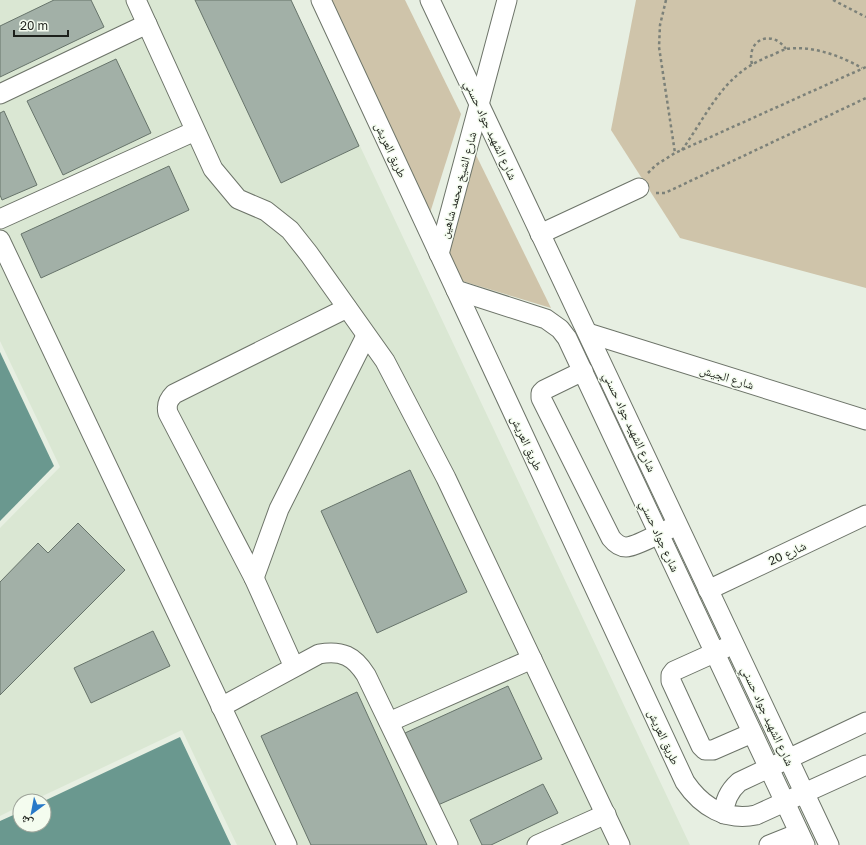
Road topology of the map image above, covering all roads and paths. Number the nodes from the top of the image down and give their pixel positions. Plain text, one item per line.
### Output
1 (136, 0) edge
2 (321, 0) edge
3 (430, 0) edge
4 (507, 0) edge
5 (666, 0) edge
6 (833, 0) edge
7 (866, 17) edge
8 (146, 24) junction
9 (786, 49) junction
10 (752, 64) junction
11 (866, 67) edge
12 (862, 69) junction
13 (0, 94) edge
14 (866, 98) edge
15 (480, 105) junction
16 (195, 131) junction
17 (682, 151) junction
18 (675, 153) junction
19 (639, 188) junction
20 (0, 219) edge
21 (540, 234) junction
22 (0, 240) edge
23 (439, 254) junction
24 (456, 290) junction
25 (347, 308) junction
26 (588, 333) junction
27 (366, 336) junction
28 (583, 371) junction
29 (866, 420) edge
30 (866, 515) edge
31 (678, 525) junction
32 (659, 534) junction
33 (254, 578) junction
34 (708, 590) junction
35 (734, 644) junction
36 (715, 652) junction
37 (532, 659) junction
38 (294, 667) junction
39 (221, 707) junction
40 (389, 722) junction
41 (866, 722) edge
42 (752, 733) junction
43 (788, 759) junction
44 (866, 765) edge
45 (769, 768) junction
46 (804, 793) junction
47 (784, 802) junction
48 (606, 814) junction
49 (724, 814) junction
50 (802, 839) edge
51 (287, 845) edge
52 (448, 845) edge
53 (537, 845) edge
54 (620, 845) edge
55 (769, 845) edge
56 (829, 845) edge

1 - 8 street
2 - 23 street, طريق العريش
3 - 15 street, شارع الشهيد جواد حسني
4 - 15 street, شارع الشيخ محمد شاهين
5 - 18 path
6 - 7 path
8 - 13 street
8 - 16 street
9 - 10 path
9 - 10 path
9 - 12 path
10 - 17 path
11 - 12 path
12 - 17 path
14 - 19 path
15 - 21 street, شارع الشهيد جواد حسني
15 - 23 street, شارع الشيخ محمد شاهين
16 - 20 street
16 - 25 street
17 - 18 path
18 - 19 path
19 - 21 street
21 - 26 street, شارع الشهيد جواد حسني
22 - 39 street
23 - 24 street, طريق العريش
24 - 28 street, شارع جواد حسني
24 - 49 street, طريق العريش
25 - 27 street
25 - 33 street
26 - 29 street, شارع الجيش
26 - 31 street, شارع الشهيد جواد حسني
27 - 33 street
27 - 37 street
28 - 32 street, شارع جواد حسني
28 - 32 street
30 - 34 street, شارع 20
31 - 32 street
31 - 34 street, شارع الشهيد جواد حسني
32 - 36 street, شارع جواد حسني
33 - 38 street
34 - 35 street, شارع الشهيد جواد حسني
35 - 36 street
35 - 43 street, شارع الشهيد جواد حسني
36 - 42 street, شارع جواد حسني
36 - 42 street
37 - 40 street
37 - 48 street
38 - 39 street
38 - 40 street
39 - 51 street
40 - 52 street
41 - 43 street
42 - 45 street, شارع جواد حسني
43 - 45 street
43 - 46 street, شارع الشهيد جواد حسني
44 - 46 street, طريق العريش
45 - 47 street, شارع جواد حسني
45 - 49 street
46 - 47 street, طريق العريش
46 - 56 street, شارع الشهيد جواد حسني
47 - 49 street, طريق العريش
47 - 50 street, شارع جواد حسني
48 - 53 street
48 - 54 street
50 - 55 street

